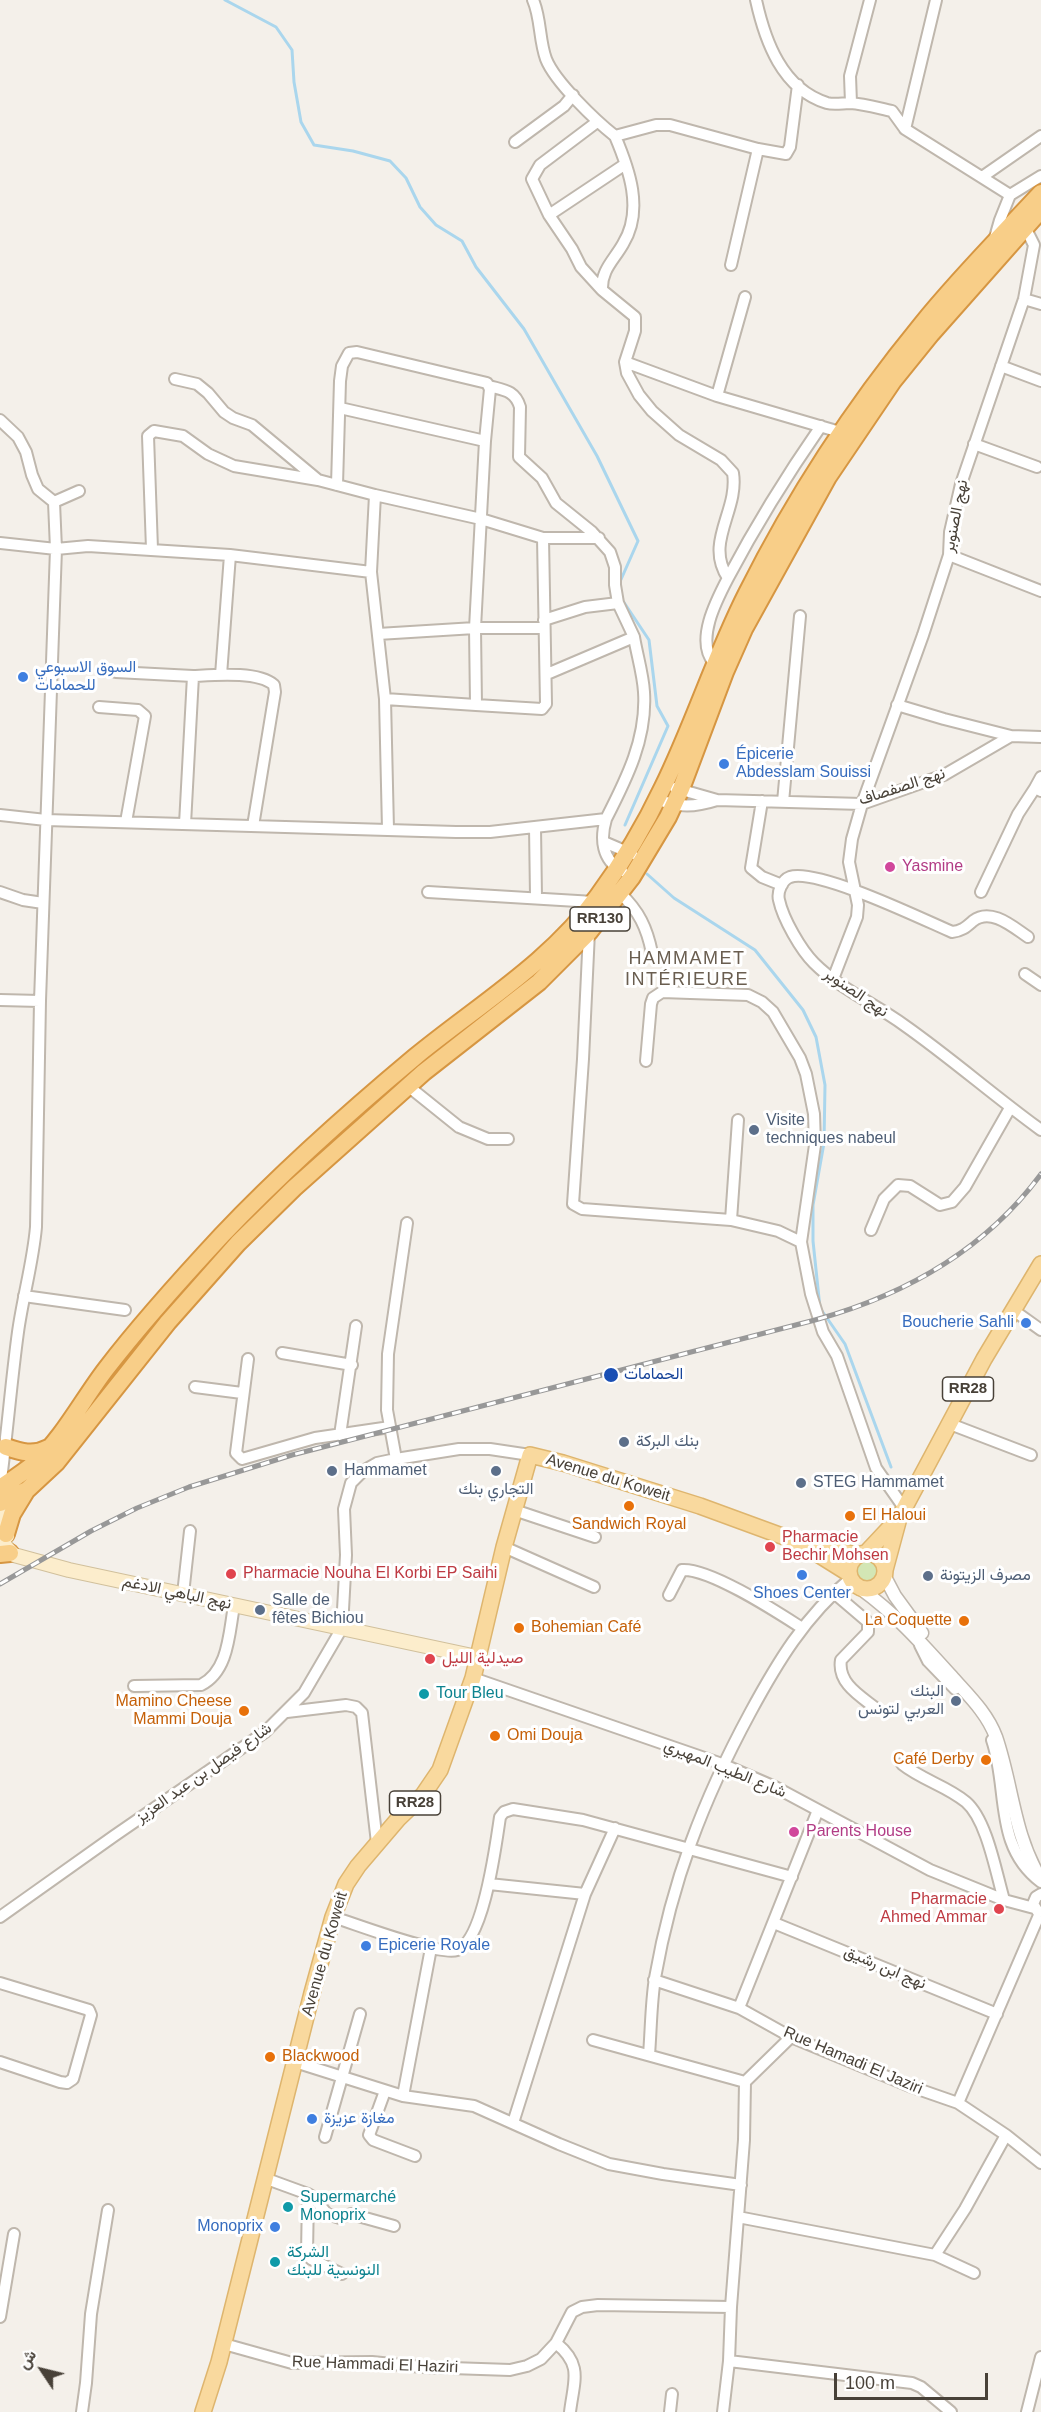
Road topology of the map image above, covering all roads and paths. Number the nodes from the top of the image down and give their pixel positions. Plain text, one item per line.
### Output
1 (533, 0) edge
2 (756, 0) edge
3 (870, 0) edge
4 (936, 0) edge
5 (798, 85) junction
6 (573, 95) junction
7 (851, 103) junction
8 (597, 122) junction
9 (905, 129) junction
10 (615, 136) junction
11 (1041, 136) edge
12 (515, 142) dead end
13 (758, 149) junction
14 (624, 165) junction
15 (1041, 176) edge
16 (981, 177) junction
17 (1041, 193) edge
18 (1010, 195) junction
19 (1041, 210) edge
20 (549, 215) junction
21 (1026, 227) junction
22 (1038, 241) edge
23 (994, 244) junction
24 (731, 265) dead end
25 (602, 290) junction
26 (745, 297) dead end
27 (1024, 299) junction
28 (1041, 304) edge
29 (625, 362) junction
30 (1000, 366) junction
31 (175, 379) dead end
32 (1041, 381) edge
33 (489, 386) junction
34 (717, 396) junction
35 (340, 408) junction
36 (0, 420) edge
37 (821, 426) junction
38 (840, 432) junction
39 (485, 441) junction
40 (974, 444) junction
41 (1037, 467) dead end
42 (318, 480) junction
43 (337, 485) junction
44 (79, 490) dead end
45 (375, 495) junction
46 (54, 502) junction
47 (481, 519) junction
48 (543, 538) junction
49 (598, 538) junction
50 (0, 543) edge
51 (56, 549) junction
52 (152, 549) junction
53 (230, 555) junction
54 (949, 555) junction
55 (371, 572) junction
56 (728, 578) junction
57 (1041, 591) edge
58 (618, 603) junction
59 (800, 616) dead end
60 (544, 624) junction
61 (475, 628) junction
62 (378, 634) junction
63 (634, 638) junction
64 (714, 663) junction
65 (116, 672) dead end
66 (546, 674) junction
67 (221, 675) junction
68 (193, 676) junction
69 (385, 699) junction
70 (476, 705) junction
71 (897, 705) junction
72 (99, 707) dead end
73 (1011, 736) junction
74 (1041, 737) edge
75 (1041, 777) edge
76 (681, 789) junction
77 (1038, 790) edge
78 (661, 792) junction
79 (717, 800) junction
80 (762, 801) junction
81 (783, 802) junction
82 (862, 804) junction
83 (674, 806) junction
84 (0, 815) edge
85 (606, 819) junction
86 (46, 820) junction
87 (126, 822) junction
88 (185, 824) junction
89 (253, 826) junction
90 (535, 827) junction
91 (388, 829) junction
92 (604, 842) junction
93 (635, 857) junction
94 (625, 873) junction
95 (782, 885) junction
96 (855, 891) junction
97 (0, 892) edge
98 (428, 892) dead end
99 (981, 892) dead end
100 (620, 893) junction
101 (536, 897) junction
102 (594, 902) junction
103 (43, 903) junction
104 (589, 932) junction
105 (1028, 937) dead end
106 (652, 953) dead end
107 (1025, 974) dead end
108 (833, 979) junction
109 (1041, 985) edge
110 (0, 1000) edge
111 (40, 1001) junction
112 (646, 1061) dead end
113 (408, 1086) junction
114 (1010, 1108) junction
115 (738, 1119) dead end
116 (1041, 1130) edge
117 (508, 1139) dead end
118 (731, 1220) junction
119 (407, 1223) dead end
120 (871, 1230) dead end
121 (801, 1242) junction
122 (1041, 1264) edge
123 (24, 1296) junction
124 (125, 1310) dead end
125 (1013, 1310) junction
126 (356, 1326) dead end
127 (1041, 1330) edge
128 (282, 1353) dead end
129 (248, 1359) dead end
130 (352, 1365) junction
131 (195, 1387) dead end
132 (242, 1393) junction
133 (950, 1424) junction
134 (390, 1427) junction
135 (340, 1435) junction
136 (6, 1447) junction
137 (49, 1448) junction
138 (530, 1455) junction
139 (1031, 1455) dead end
140 (396, 1459) junction
141 (0, 1482) edge
142 (27, 1490) junction
143 (0, 1504) edge
144 (514, 1510) junction
145 (902, 1513) junction
146 (190, 1531) dead end
147 (595, 1537) dead end
148 (801, 1543) junction
149 (504, 1547) junction
150 (7, 1548) edge
151 (862, 1554) junction
152 (885, 1574) junction
153 (853, 1580) junction
154 (594, 1587) dead end
155 (834, 1593) junction
156 (183, 1594) junction
157 (669, 1595) dead end
158 (234, 1606) junction
159 (342, 1628) junction
160 (802, 1628) junction
161 (477, 1657) junction
162 (473, 1678) junction
163 (134, 1686) dead end
164 (981, 1708) junction
165 (879, 1710) dead end
166 (287, 1712) junction
167 (722, 1764) junction
168 (902, 1764) dead end
169 (818, 1810) junction
170 (615, 1828) junction
171 (377, 1843) junction
172 (686, 1850) junction
173 (1041, 1863) edge
174 (792, 1877) junction
175 (1041, 1881) edge
176 (489, 1884) junction
177 (585, 1894) junction
178 (1041, 1894) edge
179 (1004, 1900) junction
180 (1038, 1911) edge
181 (0, 1917) edge
182 (333, 1917) junction
183 (774, 1923) junction
184 (431, 1948) junction
185 (654, 1980) junction
186 (0, 1983) edge
187 (739, 2008) junction
188 (360, 2014) dead end
189 (997, 2014) junction
190 (791, 2037) junction
191 (593, 2040) dead end
192 (649, 2055) junction
193 (0, 2061) edge
194 (295, 2062) junction
195 (344, 2077) junction
196 (745, 2082) junction
197 (385, 2091) junction
198 (403, 2096) junction
199 (958, 2103) junction
200 (513, 2123) junction
201 (1006, 2135) junction
202 (325, 2137) dead end
203 (415, 2156) dead end
204 (1041, 2163) edge
205 (267, 2179) junction
206 (741, 2185) junction
207 (308, 2194) junction
208 (108, 2210) dead end
209 (738, 2217) junction
210 (394, 2226) dead end
211 (14, 2234) dead end
212 (935, 2255) junction
213 (974, 2273) dead end
214 (342, 2274) dead end
215 (731, 2307) junction
216 (0, 2317) edge
217 (556, 2343) junction
218 (224, 2344) junction
219 (1041, 2357) edge
220 (729, 2361) junction
221 (672, 2394) dead end
222 (82, 2412) edge
223 (203, 2412) edge
224 (570, 2412) edge
225 (670, 2412) edge
226 (723, 2412) edge
227 (951, 2412) edge
228 (1028, 2412) edge

1 - 6 street
2 - 5 street
3 - 7 street
4 - 9 street
5 - 7 street
5 - 13 street
6 - 8 street
6 - 12 street
7 - 9 street
8 - 10 street
8 - 20 street
9 - 16 street
10 - 13 street
10 - 14 street
11 - 16 street
13 - 24 street
14 - 20 street
14 - 25 street
15 - 18 street
16 - 18 street
17 - 23 highway, RR130
18 - 23 street
19 - 21 highway, RR130
20 - 25 street
21 - 22 street, نهج الصنوبر
21 - 76 highway, RR130
22 - 27 street, نهج الصنوبر
23 - 38 highway, RR130
25 - 29 street
26 - 34 street
27 - 28 street
27 - 30 street, نهج الصنوبر
29 - 34 street
29 - 56 street
30 - 32 street
30 - 40 street, نهج الصنوبر
31 - 42 street
33 - 35 street
33 - 39 street
33 - 49 street
34 - 37 street
35 - 39 street
35 - 43 street
36 - 46 street
37 - 38 street
37 - 56 street
38 - 64 highway, RR130
39 - 47 street
40 - 41 street
40 - 54 street, نهج الصنوبر
42 - 43 street
42 - 52 street
43 - 45 street
44 - 46 street
45 - 47 street
45 - 55 street
46 - 51 street
47 - 48 street
47 - 61 street
48 - 49 street
48 - 60 street
49 - 58 street
50 - 51 street
51 - 52 street
51 - 86 street
52 - 53 street
53 - 55 street
53 - 67 street
54 - 57 street
54 - 71 street, نهج الصنوبر
55 - 62 street
56 - 64 street
58 - 60 street
58 - 63 street
59 - 81 street
60 - 61 street
60 - 66 street
61 - 62 street
61 - 70 street
62 - 69 street
63 - 66 street
63 - 85 street
64 - 78 highway, RR130
65 - 68 street
66 - 70 street
67 - 68 street
67 - 89 street
68 - 88 street
69 - 70 street
69 - 91 street
71 - 73 street
71 - 82 street, نهج الصنوبر
72 - 87 street
73 - 74 street
73 - 82 street, نهج الصفصاف
75 - 77 street
76 - 78 street, نهج الصفصاف
76 - 79 street, نهج الصفصاف
76 - 83 highway, RR130
77 - 99 street
78 - 83 street, نهج الصفصاف
78 - 93 highway, RR130
79 - 80 street, نهج الصفصاف
79 - 83 street, نهج الصفصاف
80 - 81 street, نهج الصفصاف
80 - 95 street
81 - 82 street, نهج الصفصاف
82 - 96 street, نهج الصنوبر
83 - 93 highway, RR130
84 - 86 street
85 - 90 street
85 - 92 street
86 - 87 street
86 - 103 street
87 - 88 street
88 - 89 street
89 - 91 street
90 - 91 street
90 - 101 street
92 - 93 street
92 - 94 street
93 - 94 highway, RR130
94 - 100 highway, RR130
94 - 102 highway, RR130
95 - 96 street
95 - 108 street, نهج الصنوبر
96 - 105 street
96 - 108 street, نهج الصنوبر
97 - 103 street
98 - 101 street
100 - 104 highway, RR130
100 - 106 street
101 - 102 street
102 - 137 highway, RR130
103 - 111 street
104 - 113 highway, RR130
104 - 118 street
107 - 109 street
108 - 114 street, نهج الصنوبر
110 - 111 street
111 - 123 street
112 - 121 street
113 - 117 street
113 - 142 highway, RR130
114 - 116 street, نهج الصنوبر
114 - 120 street
115 - 118 street
118 - 121 street
119 - 134 street
121 - 145 street
122 - 125 main road, RR28
123 - 124 street
123 - 136 street
125 - 127 street
125 - 133 main road, RR28
126 - 130 street
128 - 130 street
129 - 132 street
130 - 135 street
131 - 132 street
132 - 135 street
133 - 139 street
133 - 145 main road, RR28
134 - 135 street
134 - 140 street
136 - 137 highway
136 - 141 street
137 - 141 highway, RR130
138 - 140 street, شارع فيصل بن عبد العزيز
138 - 144 main road, Avenue du Koweit / RR28
138 - 148 main road, Avenue du Koweit
140 - 159 street, شارع فيصل بن عبد العزيز
142 - 143 highway, RR130
142 - 150 highway
143 - 150 main road
144 - 147 street
144 - 149 main road, Avenue du Koweit / RR28
145 - 151 main road, RR28
145 - 152 main road, RR28
146 - 156 street
148 - 151 main road
148 - 153 main road
149 - 154 street
149 - 161 main road, Avenue du Koweit / RR28
150 - 156 main road, نهج الباهي الادغم
151 - 152 main road
151 - 153 main road, RR28
152 - 153 main road
152 - 164 street
153 - 155 street
153 - 164 street
155 - 160 street
155 - 165 street
156 - 158 main road, نهج الباهي الادغم
157 - 160 street
158 - 159 main road, نهج الباهي الادغم
158 - 163 street
159 - 161 main road, نهج الباهي الادغم
159 - 166 street, شارع فيصل بن عبد العزيز
160 - 167 street
161 - 162 main road, Avenue du Koweit / RR28
162 - 167 street, شارع الطيب المهيري
162 - 171 main road, Avenue du Koweit / RR28
164 - 173 street
164 - 175 street
166 - 171 street
166 - 181 street, شارع فيصل بن عبد العزيز
167 - 169 street, شارع الطيب المهيري
167 - 172 street
168 - 179 street
169 - 174 street
169 - 179 street, شارع الطيب المهيري
170 - 172 street
170 - 176 street
170 - 177 street
171 - 182 main road, Avenue du Koweit / RR28
172 - 174 street
172 - 185 street
174 - 183 street
176 - 177 street
176 - 184 street
177 - 200 street
178 - 180 street
179 - 180 street, شارع الطيب المهيري
180 - 189 street
182 - 184 street
182 - 194 main road, Avenue du Koweit / RR28
183 - 187 street
183 - 189 street, نهج ابن رشيق
184 - 198 street
185 - 187 street, Rue Hamadi El Jaziri
185 - 192 street
186 - 193 street
187 - 190 street, Rue Hamadi El Jaziri
188 - 195 street
189 - 199 street
190 - 196 street
190 - 199 street, Rue Hamadi El Jaziri
191 - 192 street
192 - 196 street
194 - 195 street
194 - 205 main road, Avenue du Koweit / RR28
195 - 197 street
195 - 202 street
196 - 206 street
197 - 198 street
197 - 203 street
198 - 200 street
199 - 201 street, Rue Hamadi El Jaziri
200 - 206 street
201 - 204 street, Rue Hamadi El Jaziri
201 - 212 street
205 - 207 street
205 - 218 main road, Avenue du Koweit / RR28
206 - 209 street
207 - 210 street
207 - 214 street
208 - 222 street
209 - 212 street
209 - 215 street
211 - 216 street
212 - 213 street
215 - 217 street
215 - 220 street
217 - 218 street, Rue Hammadi El Haziri
217 - 224 street
218 - 223 main road, Avenue du Koweit / RR28
219 - 228 street
220 - 226 street
220 - 227 street
221 - 225 street

